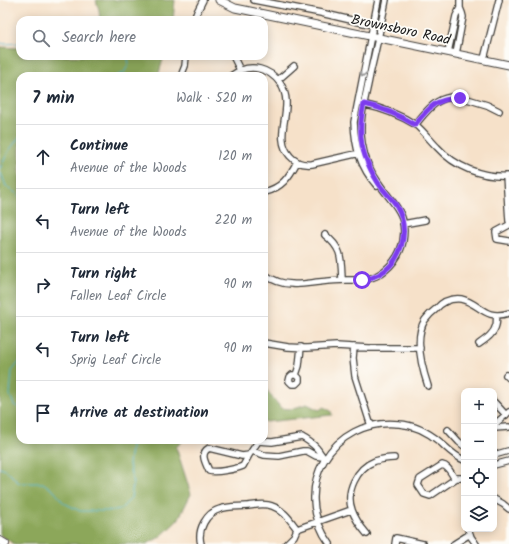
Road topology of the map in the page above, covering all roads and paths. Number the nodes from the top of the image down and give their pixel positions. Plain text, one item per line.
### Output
1 (203, 0) edge
2 (219, 0) edge
3 (254, 0) edge
4 (386, 0) edge
5 (460, 0) edge
6 (499, 0) edge
7 (377, 3) edge
8 (385, 7) junction
9 (460, 8) junction
10 (195, 16) edge
11 (372, 25) junction
12 (381, 27) junction
13 (370, 35) junction
14 (378, 37) junction
15 (448, 52) junction
16 (456, 54) junction
17 (484, 59) junction
18 (186, 60) edge
19 (235, 60) edge
20 (509, 64) edge
21 (294, 66) dead end
22 (240, 70) junction
23 (183, 72) edge
24 (237, 72) edge
25 (266, 72) edge
26 (268, 73) edge
27 (278, 80) junction
28 (357, 103) junction
29 (364, 104) junction
30 (500, 111) dead end
31 (415, 125) junction
32 (361, 153) junction
33 (297, 162) junction
34 (508, 176) edge
35 (268, 191) edge
36 (425, 220) dead end
37 (509, 221) edge
38 (403, 224) junction
39 (509, 225) edge
40 (324, 235) dead end
41 (509, 241) edge
42 (268, 276) edge
43 (342, 280) junction
44 (509, 313) edge
45 (497, 315) junction
46 (268, 344) edge
47 (479, 344) dead end
48 (301, 347) junction
49 (354, 347) junction
50 (420, 348) junction
51 (296, 375) dead end
52 (428, 386) dead end
53 (497, 404) edge
54 (508, 413) edge
55 (497, 424) edge
56 (371, 426) junction
57 (497, 427) edge
58 (509, 427) edge
59 (448, 430) dead end
60 (268, 441) edge
61 (311, 443) junction
62 (256, 444) edge
63 (461, 444) edge
64 (307, 451) junction
65 (508, 451) edge
66 (250, 453) junction
67 (497, 455) edge
68 (324, 458) junction
69 (394, 458) dead end
70 (461, 458) edge
71 (509, 461) edge
72 (497, 464) edge
73 (461, 478) edge
74 (455, 479) junction
75 (497, 501) edge
76 (509, 509) edge
77 (352, 510) junction
78 (317, 522) junction
79 (297, 529) junction
80 (468, 532) edge
81 (470, 532) edge
82 (368, 534) dead end
83 (0, 541) edge
84 (5, 544) edge
85 (201, 544) edge
86 (286, 544) edge
87 (330, 544) edge
88 (395, 544) edge
89 (423, 544) edge
90 (454, 544) edge
91 (476, 544) edge

1 - 10 street
2 - 13 main road, Brownsboro Road
3 - 11 street
4 - 8 street
5 - 9 street
6 - 17 street
7 - 8 street
7 - 11 street
8 - 12 street
9 - 15 street
9 - 16 street
11 - 12 street
11 - 13 street
12 - 14 street
13 - 14 main road, Brownsboro Road
13 -> 28 street
14 - 15 main road, Brownsboro Road
14 - 29 street
15 - 16 main road, Brownsboro Road
16 - 17 main road, Brownsboro Road
17 - 20 main road, Brownsboro Road
18 - 23 street
19 - 22 street
21 - 27 street
22 - 24 street
22 - 25 street
26 - 27 street
27 - 33 street
28 - 29 street
28 - 32 street
29 - 31 street
29 - 32 street
30 - 31 street
31 - 34 street
32 - 33 street
32 - 38 street
33 - 35 street
34 - 37 street
36 - 38 street
38 - 43 street
39 - 41 street
40 - 43 street
42 - 43 street
44 - 45 street
45 - 47 street
45 - 50 street
46 - 48 street
48 - 49 street
48 - 51 street
49 - 50 street
49 - 56 street
50 - 52 street
53 - 54 street
54 - 55 street
56 - 68 street
56 - 70 street
57 - 58 street
59 - 63 street
60 - 61 street
61 - 64 street
61 - 68 street
62 - 66 street
64 - 66 street
64 - 68 street
65 - 67 street
66 - 66 street
68 - 78 street
69 - 77 street
71 - 72 street
73 - 74 street
74 - 74 street
75 - 76 street
77 - 78 street
77 - 82 street
78 - 79 street
78 - 87 street
79 - 85 street
79 - 86 street
80 - 90 street
81 - 91 street
83 - 84 highway
88 - 89 street

